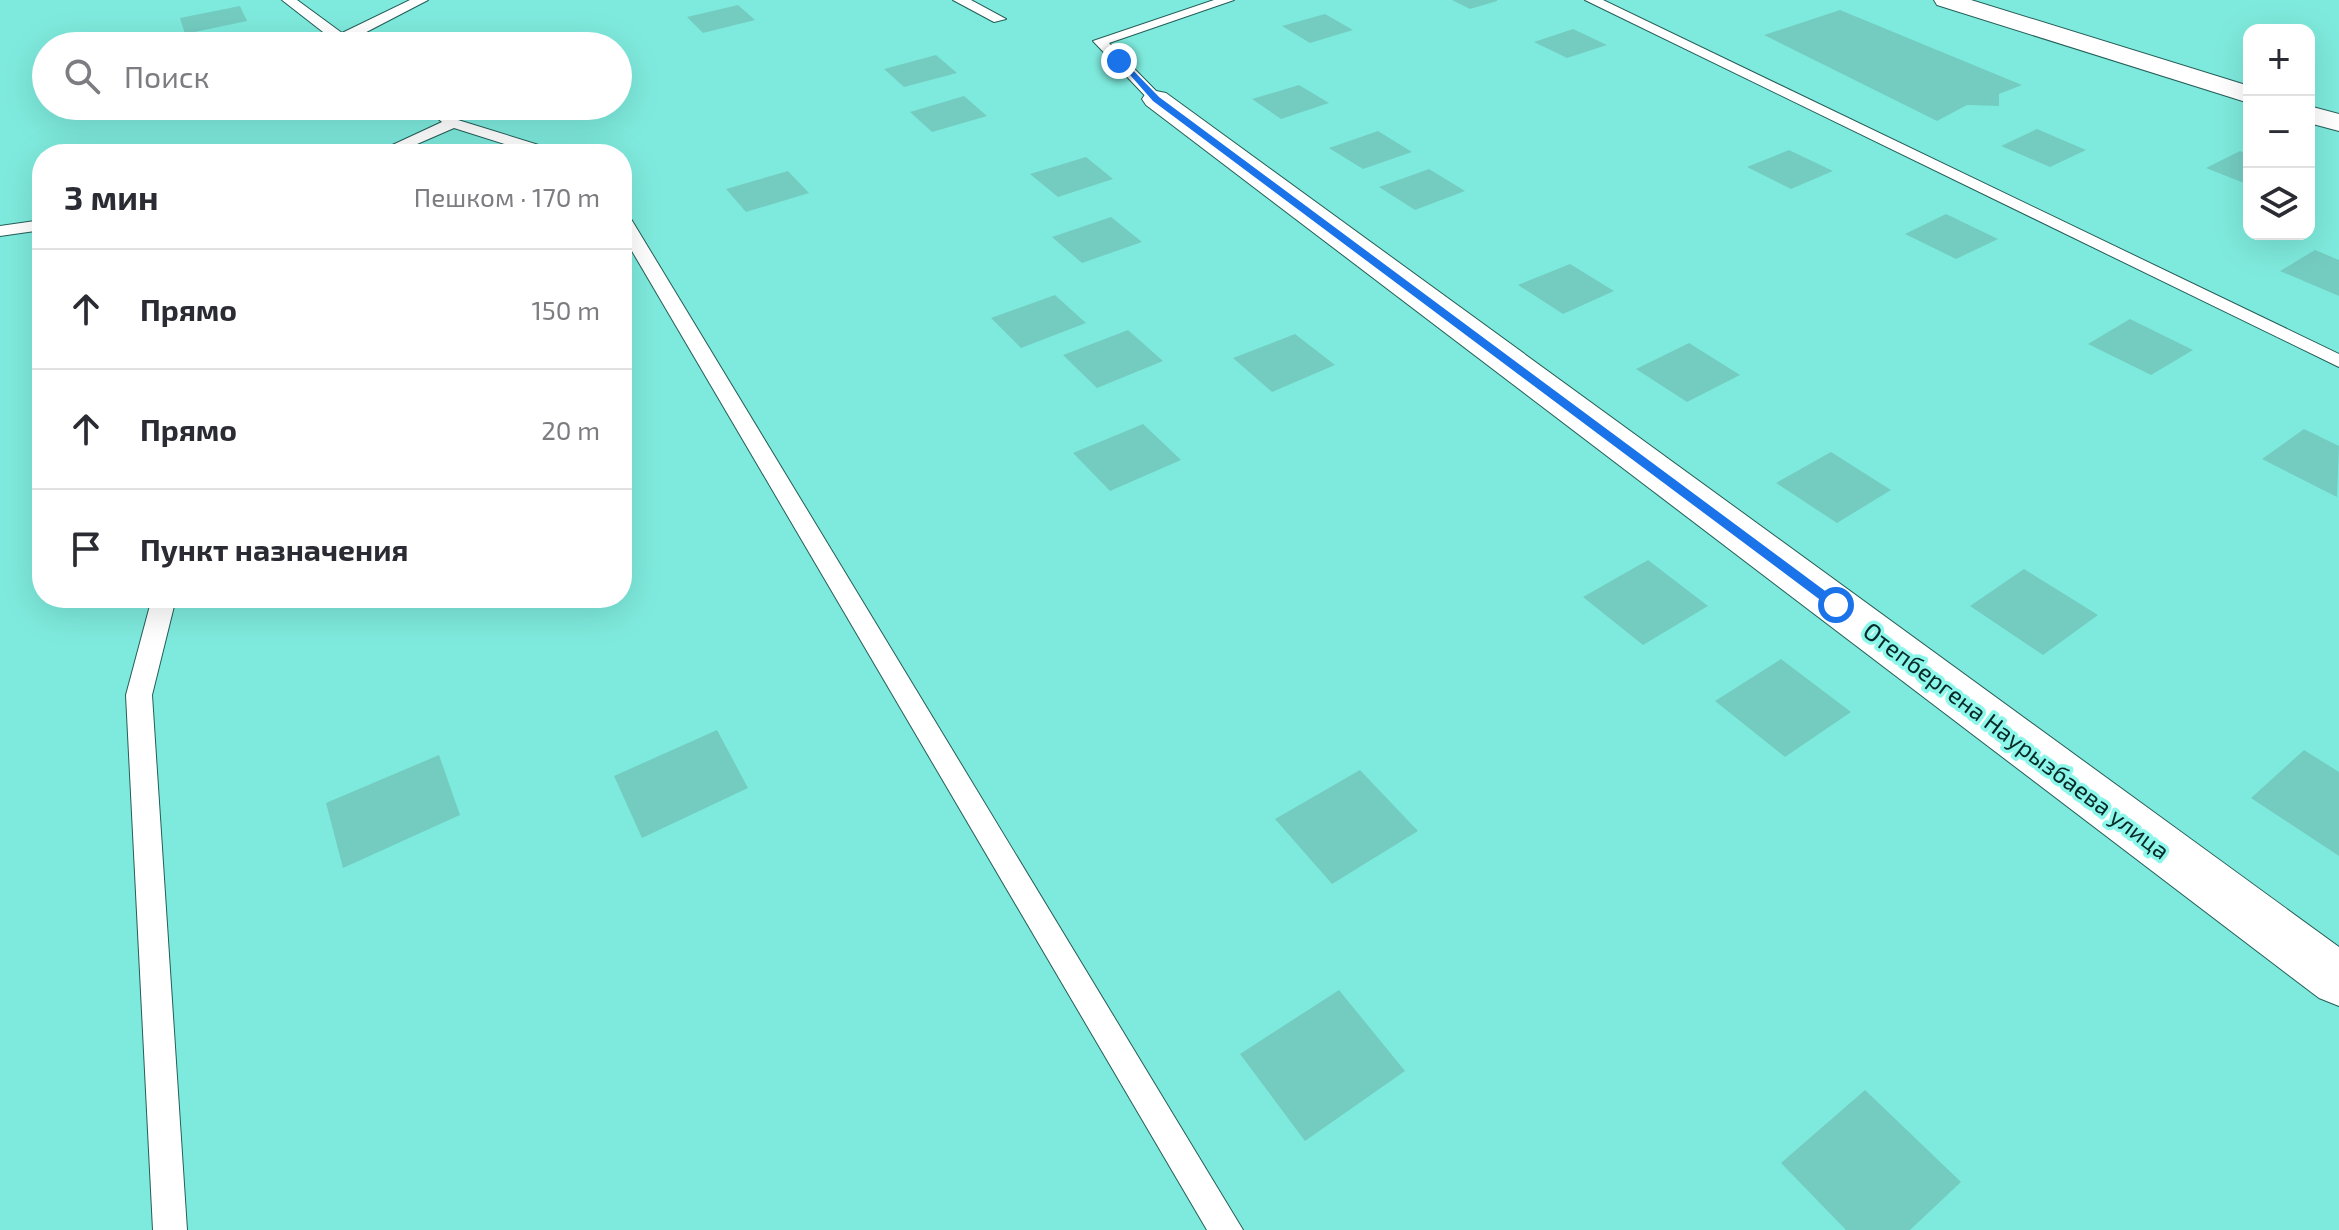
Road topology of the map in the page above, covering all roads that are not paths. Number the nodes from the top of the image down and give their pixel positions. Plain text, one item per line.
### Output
1 (289, 0) edge
2 (421, 0) edge
3 (960, 0) edge
4 (1227, 0) edge
5 (1592, 0) edge
6 (1946, 0) edge
7 (999, 19) dead end
8 (331, 32) edge
9 (364, 32) edge
10 (2243, 93) edge
11 (1156, 99) joint
12 (2315, 116) edge
13 (449, 120) edge
14 (453, 123) junction
15 (2339, 123) edge
16 (404, 144) edge
17 (520, 144) edge
18 (32, 226) edge
19 (0, 231) edge
20 (632, 236) edge
21 (2339, 361) edge
22 (161, 608) edge
23 (2339, 980) edge
24 (170, 1230) edge
25 (1226, 1230) edge

1 - 8 lane
2 - 9 lane
3 - 7 lane
4 - 11 lane
5 - 21 lane
6 - 10 street
11 - 23 street, Отепбергена Наурызбаева улица
12 - 15 street
13 - 14 lane
14 - 16 lane
14 - 17 lane
18 - 19 lane
20 - 25 lane
22 - 24 lane

